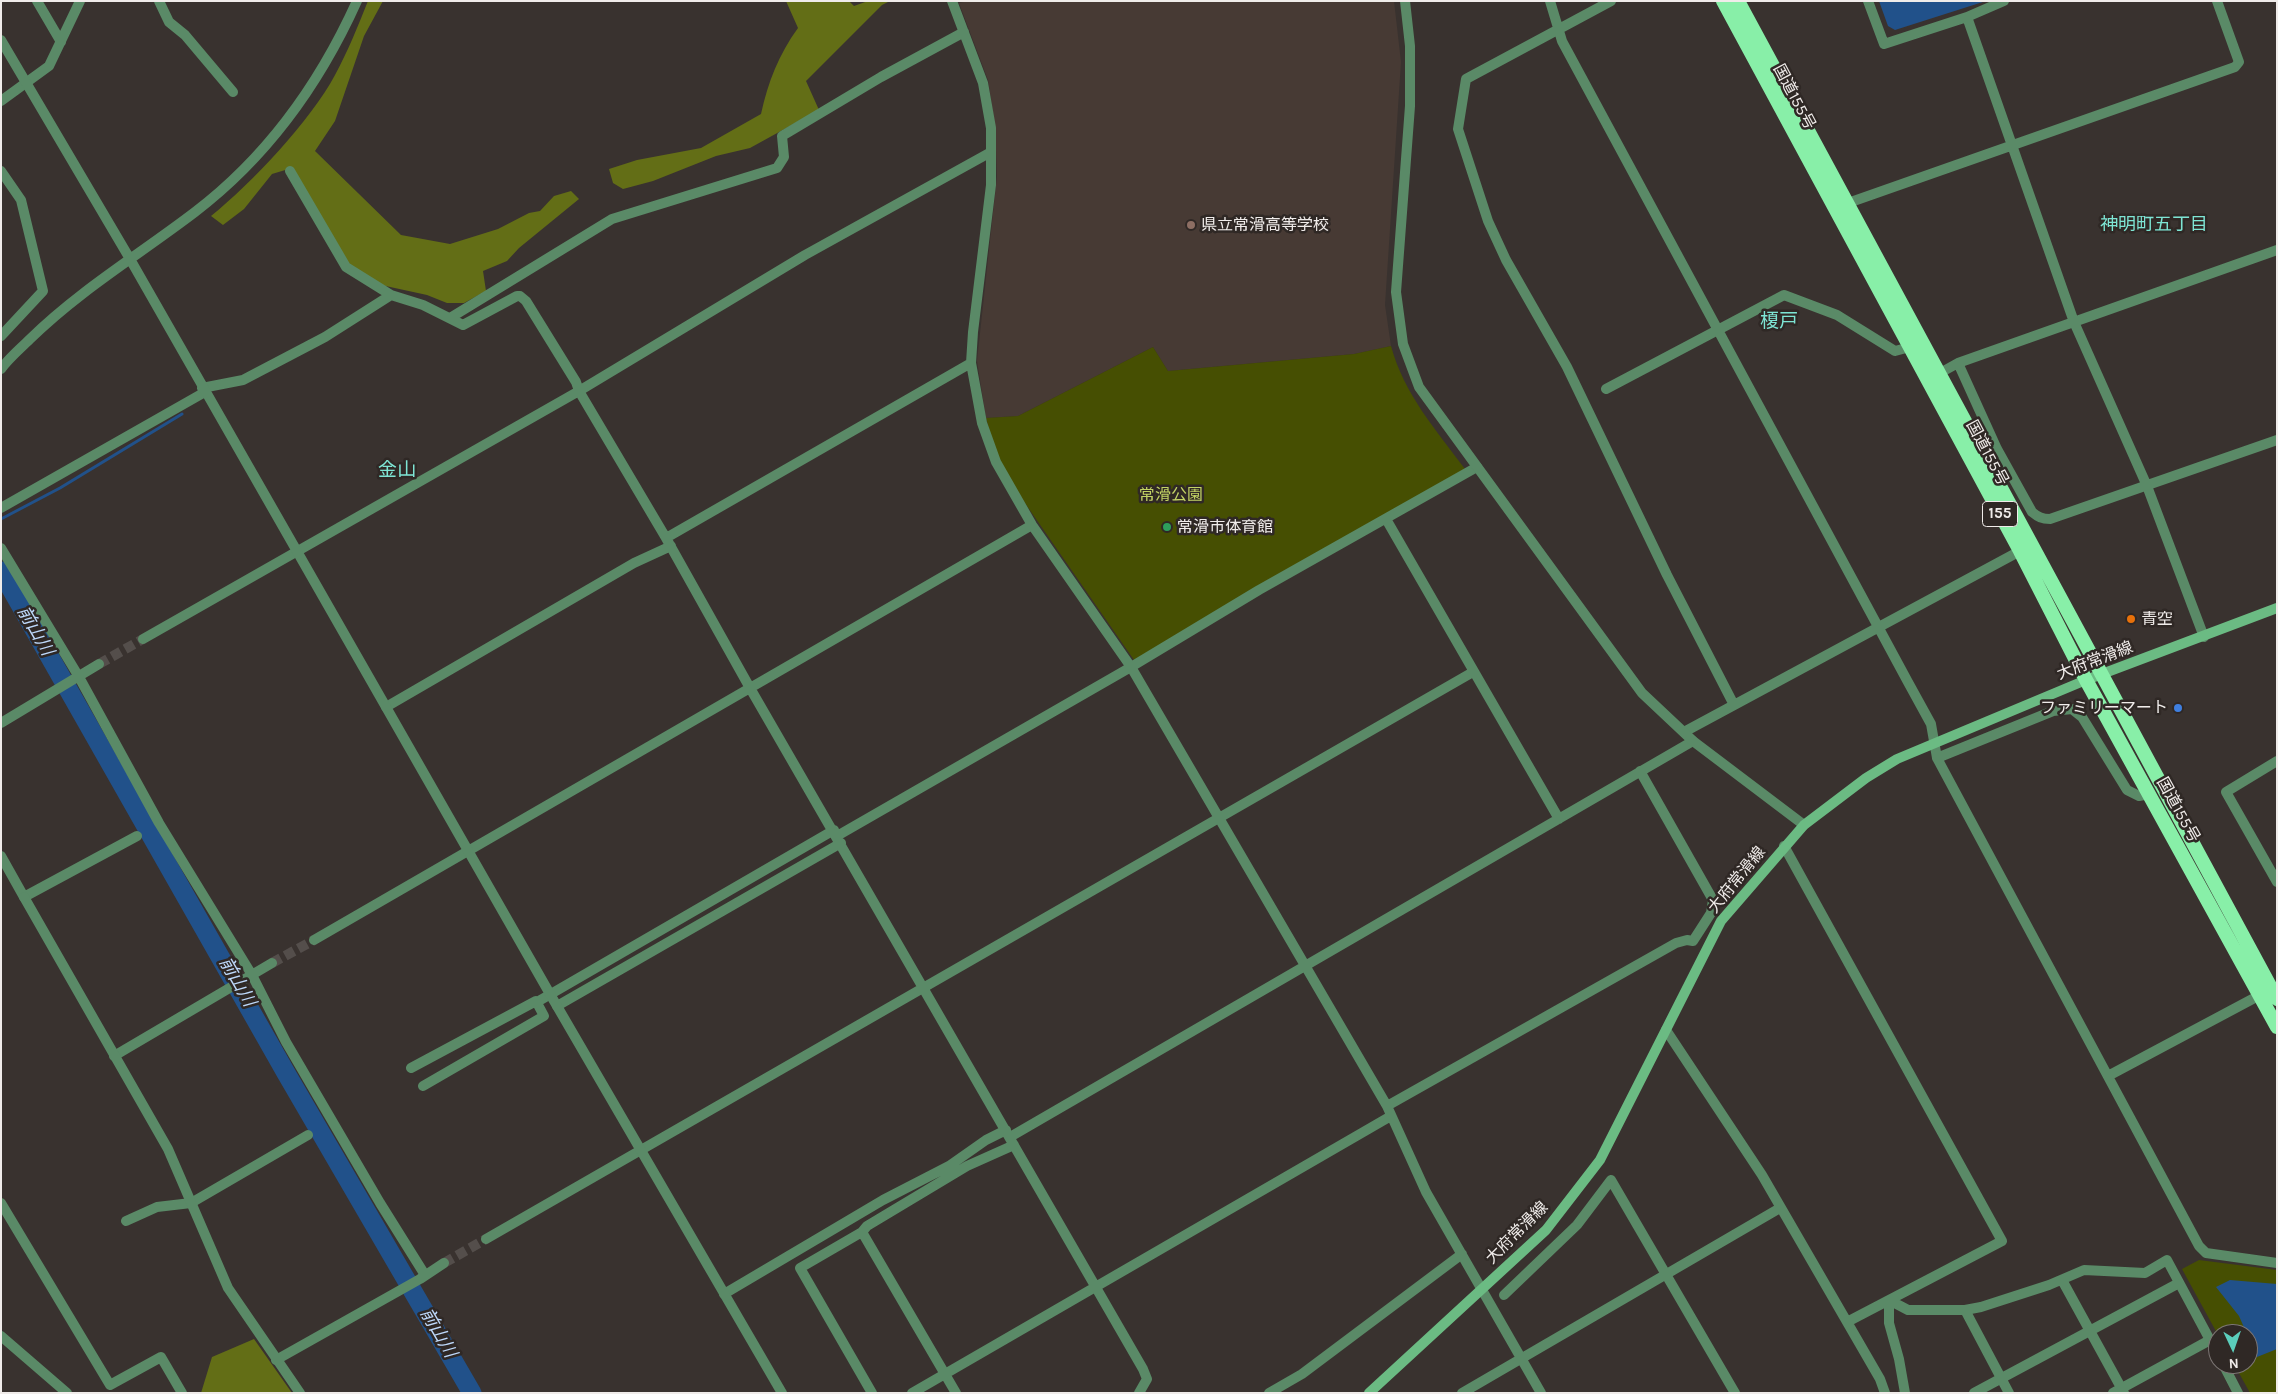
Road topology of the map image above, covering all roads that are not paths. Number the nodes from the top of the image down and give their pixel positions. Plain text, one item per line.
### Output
1 (37, 1) edge
2 (80, 1) edge
3 (159, 1) edge
4 (357, 1) edge
5 (952, 1) edge
6 (1405, 1) edge
7 (1550, 1) edge
8 (1610, 1) edge
9 (1723, 1) edge
10 (1738, 1) edge
11 (1868, 1) edge
12 (2004, 1) edge
13 (2217, 1) edge
14 (1967, 17) junction
15 (1558, 30) junction
16 (964, 32) junction
17 (1, 40) edge
18 (61, 42) junction
19 (26, 82) junction
20 (233, 92) dead end
21 (1, 101) edge
22 (2012, 145) junction
23 (991, 152) junction
24 (1, 171) edge
25 (290, 171) dead end
26 (1848, 203) junction
27 (2277, 250) edge
28 (130, 259) junction
29 (392, 295) junction
30 (450, 318) junction
31 (2074, 322) junction
32 (1718, 329) junction
33 (1, 336) edge
34 (1910, 347) junction
35 (971, 363) junction
36 (1958, 363) junction
37 (1, 369) edge
38 (1940, 373) junction
39 (1606, 389) dead end
40 (204, 390) junction
41 (579, 391) junction
42 (2277, 440) edge
43 (1477, 467) junction
44 (2147, 486) junction
45 (1, 508) edge
46 (1386, 518) junction
47 (1032, 525) junction
48 (668, 542) junction
49 (1, 548) edge
50 (296, 551) junction
51 (2020, 551) junction
52 (2277, 608) edge
53 (1879, 628) junction
54 (2204, 637) junction
55 (143, 639) tunnel mouth
56 (99, 664) tunnel mouth
57 (1131, 667) junction
58 (1473, 672) junction
59 (2102, 674) junction
60 (77, 678) junction
61 (2086, 680) junction
62 (750, 688) junction
63 (1734, 705) junction
64 (386, 707) junction
65 (1, 723) edge
66 (1684, 732) junction
67 (1693, 741) junction
68 (1935, 742) junction
69 (1937, 758) junction
70 (2277, 761) edge
71 (1640, 772) junction
72 (2149, 794) junction
73 (1219, 817) junction
74 (1559, 819) junction
75 (1804, 825) junction
76 (137, 836) dead end
77 (837, 836) junction
78 (1784, 846) junction
79 (469, 851) junction
80 (1, 856) edge
81 (2277, 882) edge
82 (24, 897) junction
83 (314, 940) tunnel mouth
84 (272, 963) tunnel mouth
85 (1305, 966) junction
86 (248, 977) junction
87 (922, 986) junction
88 (550, 994) junction
89 (2260, 996) junction
90 (2277, 999) edge
91 (537, 1002) junction
92 (557, 1006) junction
93 (2277, 1027) edge
94 (1666, 1030) junction
95 (114, 1056) junction
96 (411, 1068) dead end
97 (2108, 1076) junction
98 (423, 1086) dead end
99 (1386, 1106) junction
100 (1391, 1116) junction
101 (308, 1135) dead end
102 (1010, 1137) junction
103 (641, 1150) junction
104 (1, 1203) edge
105 (191, 1203) junction
106 (1780, 1208) junction
107 (126, 1221) dead end
108 (862, 1232) junction
109 (486, 1239) tunnel mouth
110 (1462, 1254) junction
111 (444, 1263) tunnel mouth
112 (2277, 1263) edge
113 (1666, 1275) junction
114 (423, 1277) junction
115 (2062, 1280) junction
116 (2179, 1283) junction
117 (1096, 1287) junction
118 (1480, 1291) junction
119 (724, 1294) junction
120 (1504, 1295) dead end
121 (1889, 1300) junction
122 (1964, 1310) junction
123 (1847, 1322) junction
124 (2090, 1330) junction
125 (1, 1336) edge
126 (2208, 1336) edge
127 (2208, 1341) edge
128 (276, 1360) junction
129 (1521, 1360) junction
130 (945, 1373) junction
131 (2228, 1374) edge
132 (2001, 1378) junction
133 (2120, 1391) edge
134 (67, 1393) edge
135 (182, 1393) edge
136 (300, 1393) edge
137 (782, 1393) edge
138 (872, 1393) edge
139 (912, 1393) edge
140 (956, 1393) edge
141 (1139, 1393) edge
142 (1269, 1393) edge
143 (1369, 1393) edge
144 (1462, 1393) edge
145 (1541, 1393) edge
146 (1735, 1393) edge
147 (1885, 1393) edge
148 (1905, 1393) edge
149 (1974, 1393) edge
150 (2009, 1393) edge
151 (2238, 1393) edge

1 - 18 street
2 - 18 street
3 - 20 street
4 - 28 street
5 - 16 street
6 - 43 street
7 - 15 street
8 - 15 street
9 - 34 highway, 国道155号 / 155
10 - 26 highway, 国道155号 / 155
11 - 14 street
12 - 14 street
13 - 22 street
14 - 22 street
15 - 32 street
15 - 63 street
16 - 23 street
16 - 30 street
17 - 19 street
18 - 19 street
19 - 21 street
19 - 28 street
22 - 26 street
22 - 31 street
23 - 35 street
23 - 41 street
24 - 33 street
25 - 29 street
26 - 38 highway, 国道155号 / 155
27 - 31 street
28 - 37 street
28 - 40 street
29 - 30 street
29 - 40 street
30 - 41 street
31 - 36 street
31 - 44 street
32 - 34 street
32 - 39 street
32 - 53 street
34 - 51 highway, 国道155号 / 155
35 - 47 street
35 - 48 street
36 - 38 street
36 - 44 street
38 - 59 highway, 国道155号 / 155
40 - 45 street
40 - 50 street
41 - 48 street
41 - 50 street
42 - 44 street
43 - 46 street
43 - 66 street
44 - 54 street
46 - 57 street
46 - 58 street
47 - 57 street
47 - 62 street
48 - 62 street
48 - 64 street
49 - 60 street
50 - 55 street
50 - 64 street
51 - 53 street
51 - 61 highway, 国道155号 / 155
52 - 54 main road, 大府常滑線
53 - 63 street
53 - 68 street
54 - 59 main road, 大府常滑線
56 - 60 street
57 - 73 street
57 - 77 street
58 - 73 street
58 - 74 street
59 - 61 main road, 大府常滑線
59 - 90 highway, 国道155号 / 155
60 - 65 street
60 - 86 street
61 - 68 main road, 大府常滑線
61 - 72 highway, 国道155号 / 155
62 - 77 street
62 - 79 street
63 - 66 street
64 - 79 street
66 - 67 street
67 - 71 street
67 - 75 street
68 - 69 street
68 - 75 main road, 大府常滑線
69 - 72 street
69 - 97 street
70 - 81 street
71 - 74 street
71 - 99 street
72 - 89 highway, 国道155号 / 155
73 - 85 street
73 - 87 street
74 - 85 street
75 - 78 main road, 大府常滑線
76 - 82 street
77 - 87 street
77 - 88 street
77 - 92 street
78 - 94 main road, 大府常滑線
78 - 121 street
79 - 83 street
79 - 88 street
80 - 82 street
82 - 95 street
84 - 86 street
85 - 99 street
85 - 102 street
86 - 95 street
86 - 114 street
87 - 102 street
87 - 103 street
88 - 91 street
88 - 92 street
89 - 93 highway, 国道155号 / 155
89 - 97 street
91 - 96 street
91 - 98 street
92 - 103 street
94 - 106 street
94 - 118 main road, 大府常滑線
95 - 105 street
97 - 112 street
99 - 100 street
100 - 110 street
100 - 117 street
101 - 105 street
102 - 108 street
102 - 117 street
102 - 119 street
103 - 109 street
103 - 119 street
104 - 135 street
105 - 107 street
105 - 128 street
106 - 113 street
106 - 123 street
108 - 130 street
108 - 138 street
110 - 118 street
110 - 142 street
111 - 114 street
113 - 120 street
113 - 129 street
113 - 146 street
114 - 128 street
115 - 116 street
115 - 122 street
115 - 124 street
116 - 124 street
116 - 126 street
117 - 130 street
117 - 141 street
118 - 129 street
118 - 143 main road, 大府常滑線
119 - 137 street
121 - 122 street
121 - 123 street
121 - 148 street
122 - 132 street
123 - 147 street
124 - 132 street
124 - 133 street
125 - 134 street
127 - 133 street
128 - 136 street
129 - 144 street
129 - 145 street
130 - 139 street
130 - 140 street
131 - 151 street
132 - 149 street
132 - 150 street

